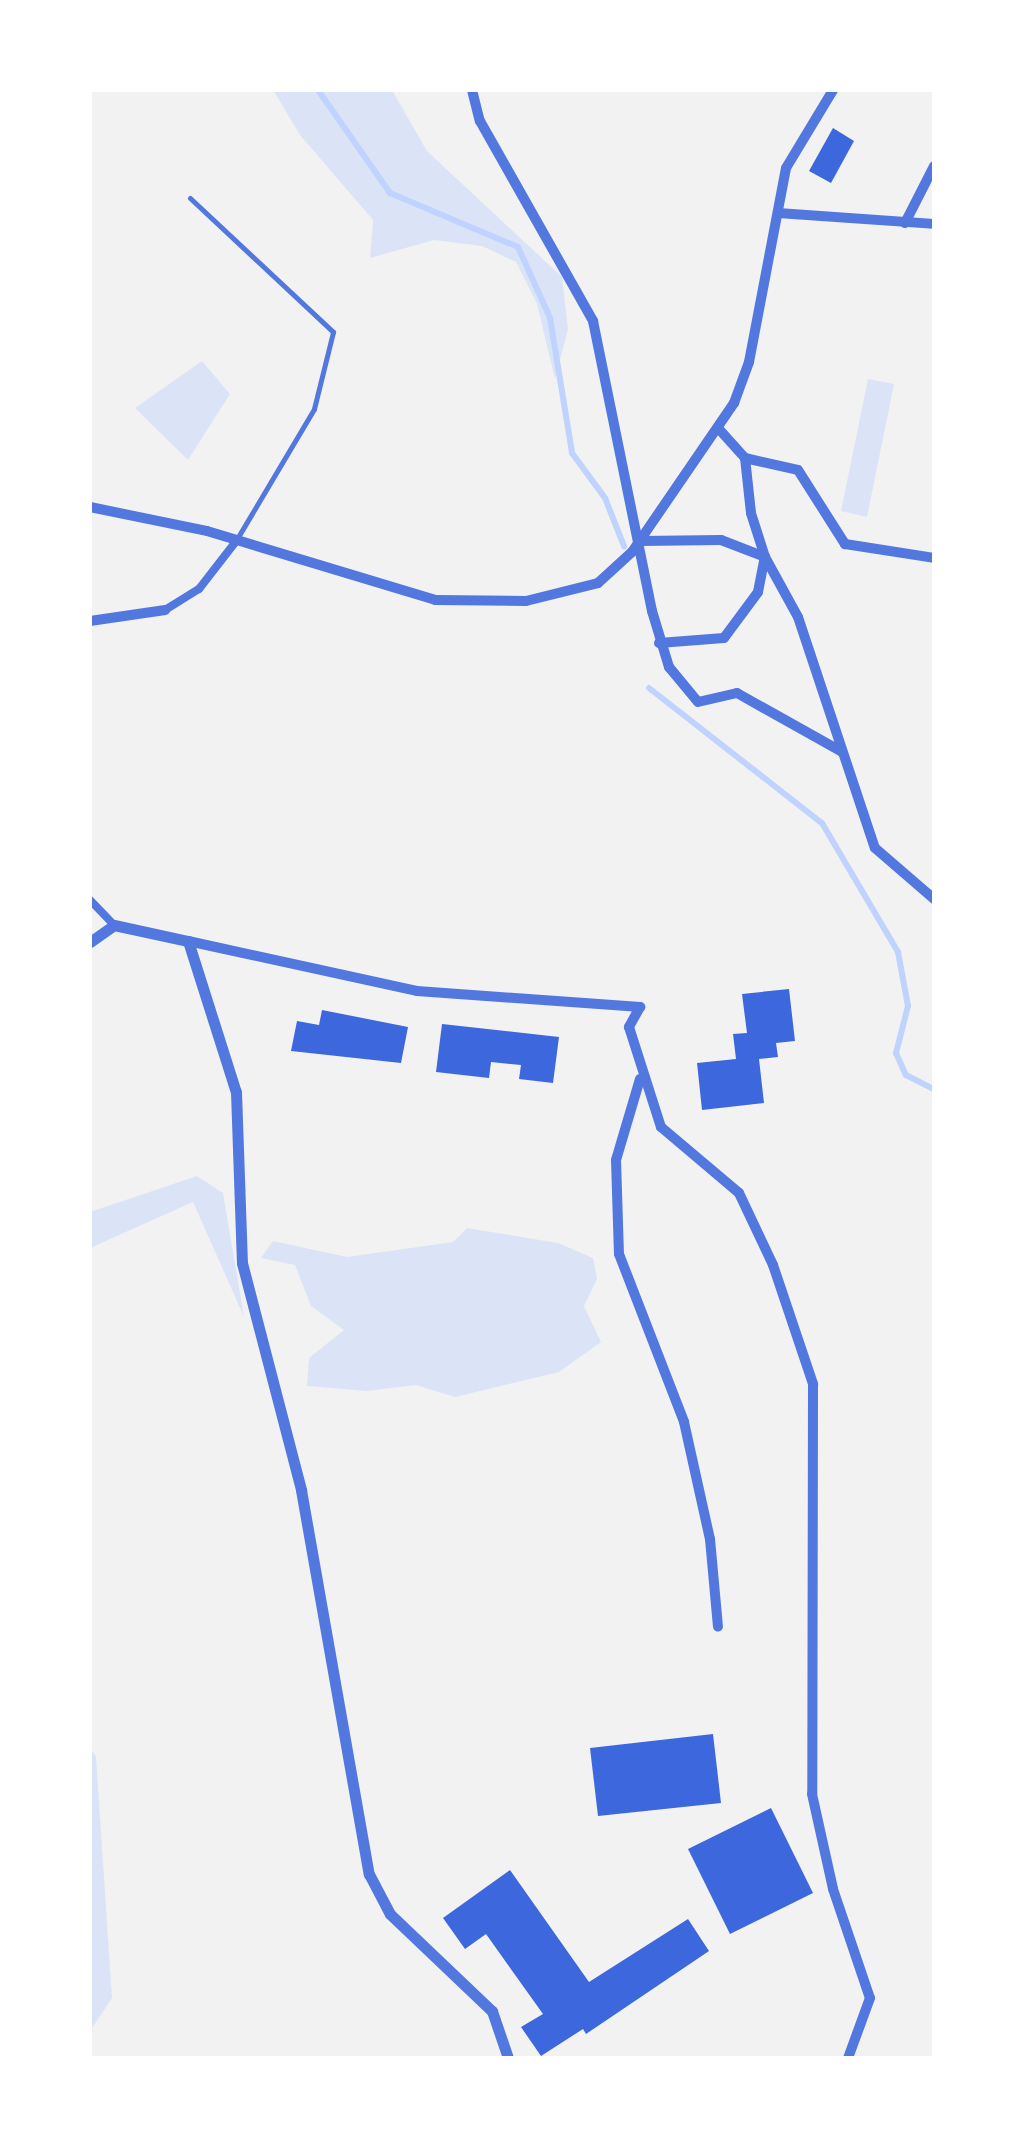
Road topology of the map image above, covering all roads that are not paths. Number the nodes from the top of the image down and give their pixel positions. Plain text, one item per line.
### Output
1 (472, 90) edge
2 (833, 90) edge
3 (934, 166) edge
4 (190, 198) dead end
5 (778, 213) junction
6 (905, 224) junction
7 (934, 224) edge
8 (719, 428) junction
9 (745, 458) junction
10 (90, 507) edge
11 (236, 540) junction
12 (640, 541) junction
13 (765, 557) junction
14 (934, 558) edge
15 (165, 610) joint
16 (90, 621) edge
17 (659, 643) junction
18 (842, 752) junction
19 (934, 899) edge
20 (90, 900) edge
21 (114, 925) junction
22 (188, 941) junction
23 (90, 942) edge
24 (640, 1078) junction
25 (718, 1626) dead end
26 (508, 2058) edge
27 (848, 2058) edge

1 - 12 street
2 - 5 street
3 - 6 street
4 - 11 lane
5 - 6 street
5 - 8 street
6 - 7 street
8 - 9 street
8 - 12 street
9 - 13 street
9 - 14 street
10 - 11 street
11 - 12 street
11 - 15 street
12 - 13 street
12 - 17 street
13 - 17 street
13 - 18 street
15 - 16 street
17 - 18 street
18 - 19 street
20 - 21 street
21 - 22 street
21 - 23 street
22 - 24 street
22 - 26 street
24 - 25 street
24 - 27 street

